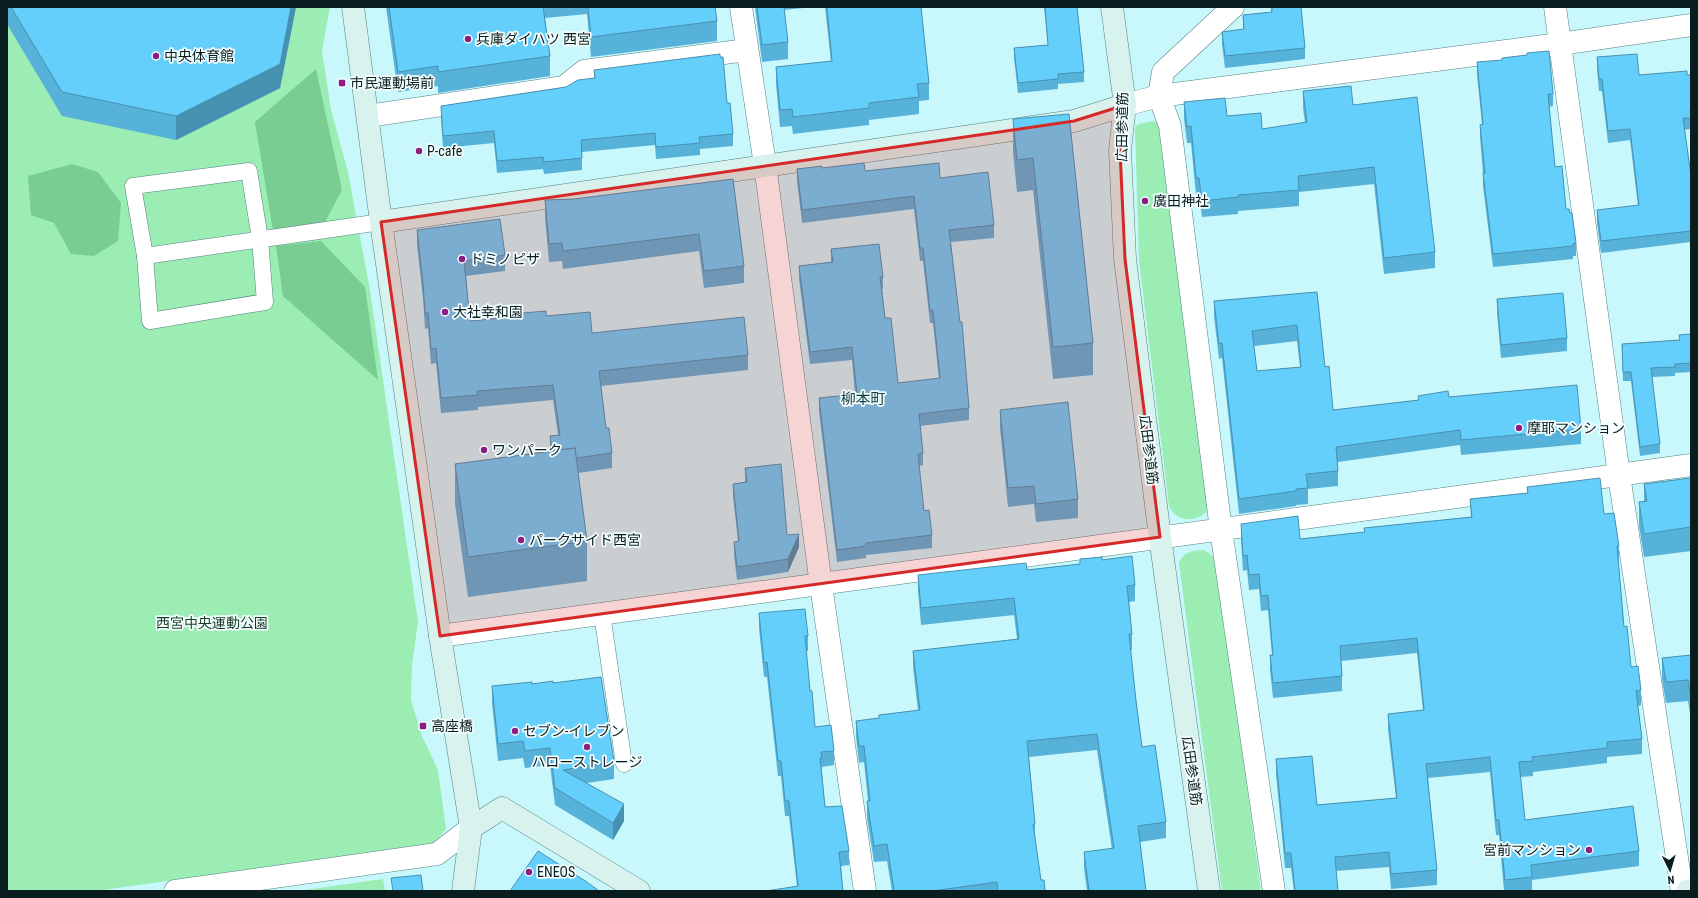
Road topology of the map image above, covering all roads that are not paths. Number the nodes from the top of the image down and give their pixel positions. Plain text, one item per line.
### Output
1 (353, 7) edge
2 (741, 7) edge
3 (1112, 7) edge
4 (1233, 7) edge
5 (1555, 7) edge
6 (1691, 25) edge
7 (1560, 44) junction
8 (748, 50) junction
9 (1159, 96) junction
10 (1125, 105) junction
11 (368, 116) junction
12 (765, 165) junction
13 (381, 222) junction
14 (260, 239) junction
15 (145, 256) junction
16 (1691, 465) edge
17 (1619, 475) junction
18 (1222, 530) junction
19 (1160, 537) junction
20 (821, 585) junction
21 (602, 614) junction
22 (440, 636) junction
23 (624, 764) dead end
24 (472, 828) junction
25 (1691, 890) edge
26 (175, 891) edge
27 (463, 891) edge
28 (638, 891) edge
29 (865, 891) edge
30 (1209, 891) edge
31 (1274, 891) edge
32 (1682, 891) edge
33 (1687, 891) edge

1 - 11 street
2 - 8 street
3 - 10 street, 広田参道筋
4 - 9 street
5 - 7 street
6 - 7 street
7 - 9 street
7 - 17 street
8 - 11 street
8 - 12 street
9 - 10 street
9 - 18 street
10 - 12 street
10 - 19 street, 広田参道筋
11 - 13 street
12 - 13 street
12 - 20 street
13 - 14 lane
13 - 22 street
14 - 15 lane
14 - 15 lane
14 - 15 lane
16 - 17 street
17 - 18 street
17 - 32 street
18 - 19 street
18 - 31 street
19 - 20 street
19 - 30 street, 広田参道筋
20 - 21 street
20 - 29 street
21 - 22 street
21 - 23 lane
22 - 24 street
24 - 26 street
24 - 27 street
24 - 28 street
25 - 33 street

